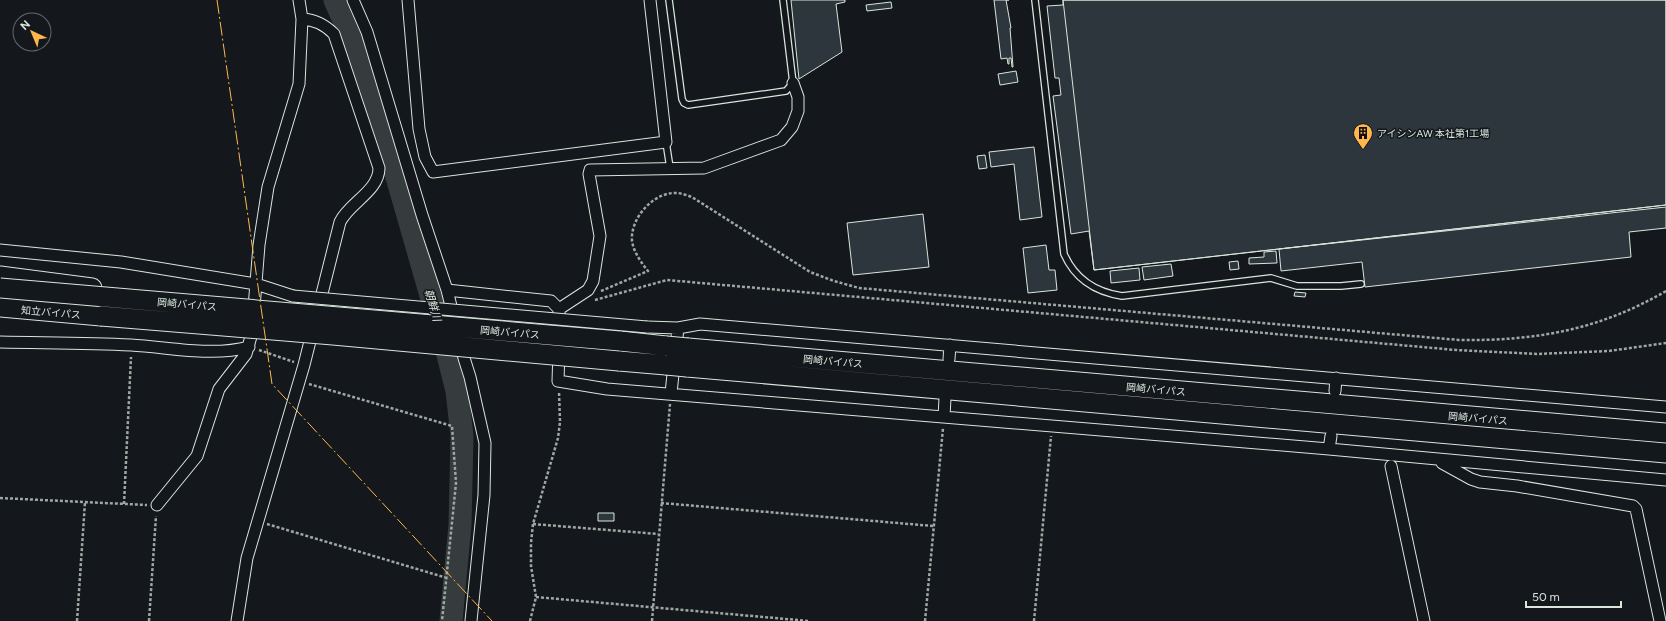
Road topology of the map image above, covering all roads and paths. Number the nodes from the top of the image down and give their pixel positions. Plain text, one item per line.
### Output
1 (299, 0) edge
2 (354, 0) edge
3 (408, 0) edge
4 (650, 0) edge
5 (669, 0) edge
6 (783, 0) edge
7 (1035, 0) edge
8 (302, 19) junction
9 (793, 83) junction
10 (666, 142) junction
11 (670, 168) junction
12 (0, 250) edge
13 (0, 276) edge
14 (256, 284) junction
15 (1361, 284) dead end
16 (0, 288) edge
17 (447, 290) junction
18 (1666, 291) edge
19 (600, 292) dead end
20 (588, 302) dead end
21 (189, 304) junction
22 (0, 307) edge
23 (559, 309) junction
24 (101, 316) junction
25 (0, 319) edge
26 (678, 328) junction
27 (0, 342) edge
28 (1666, 344) edge
29 (132, 345) junction
30 (950, 345) junction
31 (249, 347) junction
32 (687, 358) junction
33 (949, 359) dead end
34 (304, 365) junction
35 (1336, 378) junction
36 (299, 381) junction
37 (558, 381) junction
38 (1335, 390) dead end
39 (671, 393) junction
40 (945, 398) dead end
41 (1666, 407) edge
42 (944, 417) junction
43 (1497, 419) junction
44 (1666, 420) edge
45 (1052, 426) junction
46 (1426, 432) junction
47 (1666, 434) edge
48 (1331, 436) dead end
49 (1329, 449) junction
50 (1666, 453) edge
51 (1438, 460) junction
52 (1666, 465) edge
53 (1391, 466) dead end
54 (1666, 480) edge
55 (0, 498) edge
56 (85, 502) junction
57 (661, 503) junction
58 (124, 504) junction
59 (157, 505) junction
60 (257, 521) junction
61 (533, 524) junction
62 (933, 526) junction
63 (658, 534) junction
64 (447, 578) junction
65 (536, 597) junction
66 (653, 608) junction
67 (77, 621) edge
68 (149, 621) edge
69 (237, 621) edge
70 (442, 621) edge
71 (471, 621) edge
72 (530, 621) edge
73 (652, 621) edge
74 (809, 621) edge
75 (925, 621) edge
76 (1034, 621) edge
77 (1424, 621) edge
78 (1660, 621) edge

1 - 8 street
2 - 17 street
3 - 10 street
4 - 10 street
5 - 9 lane
6 - 9 lane
7 - 15 lane
8 - 14 street
8 - 34 street
9 - 11 street
10 - 11 lane
11 - 23 street
12 - 14 street
13 - 21 highway, bridge
14 - 26 street, bridge
14 - 31 street
16 - 21 highway, 岡崎バイパス, bridge
17 - 23 street
17 - 71 street
18 - 19 path
20 - 28 path
21 - 32 highway, 岡崎バイパス, bridge
22 - 24 highway, 知立バイパス
23 - 37 street
24 - 25 highway
24 - 32 highway, 岡崎バイパス, bridge
26 - 30 street
26 - 39 street
27 - 29 street
29 - 31 street
29 - 58 path
30 - 33 street
30 - 35 street
31 - 34 path
31 - 59 street
32 - 43 highway, 岡崎バイパス
32 - 46 highway, 岡崎バイパス
34 - 36 street
35 - 38 street
35 - 41 street
36 - 60 street
36 - 64 path
37 - 39 street
37 - 61 path
39 - 42 street
39 - 57 path
40 - 42 street
42 - 45 street
42 - 62 path
43 - 44 highway
43 - 47 highway, 岡崎バイパス
45 - 49 street
45 - 76 path
46 - 50 highway, 岡崎バイパス
46 - 52 highway
48 - 49 street
49 - 51 street
51 - 54 street
51 - 78 street
53 - 77 street
55 - 56 path
56 - 58 path
56 - 67 path
57 - 62 path
57 - 63 path
58 - 59 path
59 - 68 path
60 - 64 path
60 - 69 street
61 - 63 path
61 - 65 path
62 - 75 path
63 - 66 path
64 - 70 path
65 - 66 path
65 - 72 path
66 - 73 path
66 - 74 path

